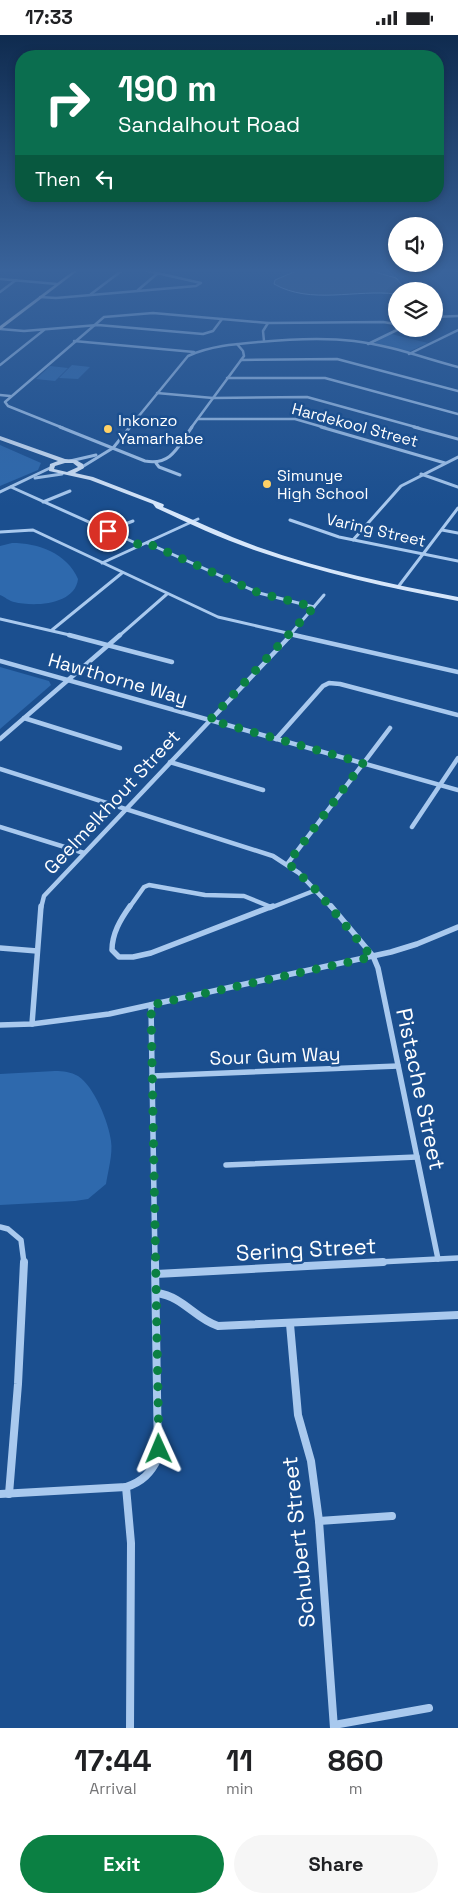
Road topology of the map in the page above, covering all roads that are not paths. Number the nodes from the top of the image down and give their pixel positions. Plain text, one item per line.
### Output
1 (21, 348) edge
2 (66, 348) edge
3 (150, 348) edge
4 (215, 348) edge
5 (240, 348) edge
6 (382, 348) edge
7 (423, 348) edge
8 (194, 352) junction
9 (409, 355) junction
10 (241, 360) junction
11 (0, 365) edge
12 (457, 366) edge
13 (227, 379) junction
14 (458, 391) edge
15 (157, 393) junction
16 (0, 395) edge
17 (10, 396) junction
18 (213, 398) junction
19 (458, 414) edge
20 (198, 419) junction
21 (0, 438) edge
22 (458, 439) edge
23 (25, 448) junction
24 (113, 448) junction
25 (102, 453) junction
26 (458, 457) edge
27 (67, 461) junction
28 (158, 463) junction
29 (445, 463) junction
30 (50, 467) junction
31 (82, 467) junction
32 (65, 473) junction
33 (421, 474) junction
34 (180, 475) dead end
35 (29, 480) junction
36 (11, 487) junction
37 (115, 487) junction
38 (458, 487) edge
39 (70, 491) dead end
40 (0, 492) edge
41 (43, 502) junction
42 (458, 508) edge
43 (195, 520) junction
44 (290, 520) dead end
45 (134, 521) dead end
46 (442, 530) junction
47 (108, 531) junction
48 (0, 532) edge
49 (458, 533) edge
50 (353, 540) junction
51 (147, 543) junction
52 (140, 545) junction
53 (423, 554) junction
54 (458, 561) edge
55 (102, 563) junction
56 (122, 573) junction
57 (400, 585) junction
58 (167, 594) junction
59 (324, 595) dead end
60 (458, 597) edge
61 (314, 607) junction
62 (0, 619) edge
63 (52, 630) junction
64 (290, 634) junction
65 (108, 645) junction
66 (0, 661) edge
67 (172, 662) dead end
68 (458, 673) edge
69 (67, 680) junction
70 (458, 715) edge
71 (24, 718) junction
72 (210, 720) junction
73 (390, 728) dead end
74 (0, 739) edge
75 (276, 739) junction
76 (120, 747) dead end
77 (458, 758) edge
78 (170, 763) junction
79 (363, 763) junction
80 (0, 769) edge
81 (441, 785) junction
82 (263, 790) dead end
83 (458, 790) edge
84 (126, 810) junction
85 (0, 827) edge
86 (412, 827) dead end
87 (84, 853) junction
88 (288, 863) junction
89 (316, 890) junction
90 (270, 907) junction
91 (458, 927) edge
92 (0, 948) edge
93 (37, 951) junction
94 (372, 957) junction
95 (151, 1005) junction
96 (2, 1024) edge
97 (32, 1024) junction
98 (398, 1066) junction
99 (152, 1076) junction
100 (417, 1157) junction
101 (226, 1165) dead end
102 (0, 1227) edge
103 (458, 1258) edge
104 (438, 1259) junction
105 (156, 1274) junction
106 (156, 1293) junction
107 (458, 1315) edge
108 (290, 1323) junction
109 (126, 1487) junction
110 (4, 1494) edge
111 (392, 1517) dead end
112 (319, 1521) junction
113 (429, 1707) dead end
114 (334, 1727) edge
115 (130, 1728) edge

1 - 11 street
2 - 17 street
3 - 8 street
4 - 8 street
5 - 10 street
6 - 9 street
7 - 9 street
8 - 15 street
9 - 12 street
10 - 13 street
10 - 14 street
13 - 18 street
13 - 19 street
15 - 18 street
15 - 24 street
16 - 17 street
17 - 24 street
18 - 20 street
18 - 22 street
20 - 28 street
20 - 29 street, Hardekool Street
21 - 23 street
23 - 27 street
23 - 30 street
24 - 25 street
24 - 28 street
25 - 27 street
25 - 31 street
26 - 29 street
27 - 30 street
27 - 31 street
28 - 34 street
29 - 33 street
30 - 32 street
30 - 35 street
31 - 32 street
31 - 37 street
32 - 35 street
32 - 37 street
33 - 38 street
33 - 50 street
35 - 36 street
36 - 40 street
36 - 41 street
37 - 43 street
39 - 41 street
41 - 47 street
42 - 46 street
43 - 51 street
43 - 57 street
44 - 50 street, Varing Street
45 - 47 street
46 - 49 street
46 - 53 street
47 - 52 street
48 - 55 street
50 - 53 street, Varing Street
51 - 52 street
51 - 61 street
52 - 55 street
53 - 54 street, Varing Street
53 - 57 street
55 - 56 street
56 - 58 street
56 - 63 street
57 - 60 street
58 - 64 street
58 - 65 street
59 - 61 street, Geelmelkhout Street
61 - 64 street, Geelmelkhout Street
62 - 63 street
63 - 65 street
64 - 68 street
64 - 72 street, Geelmelkhout Street
65 - 67 street
65 - 69 street
66 - 69 street, Hawthorne Way
69 - 71 street
69 - 72 street, Hawthorne Way
70 - 75 street
71 - 74 street
71 - 76 street
72 - 75 street, Hawthorne Way
72 - 78 street, Geelmelkhout Street
73 - 79 street
75 - 79 street, Hawthorne Way
77 - 81 street
78 - 82 street
78 - 84 street, Geelmelkhout Street
79 - 81 street, Hawthorne Way
79 - 88 street
80 - 84 street
81 - 83 street, Hawthorne Way
81 - 86 street
84 - 87 street, Geelmelkhout Street
84 - 88 street
85 - 87 street
87 - 93 street, Geelmelkhout Street
88 - 89 street
89 - 90 street
89 - 94 street
90 - 90 street
91 - 94 street
92 - 93 street
93 - 97 street, Geelmelkhout Street
94 - 95 street
94 - 98 street, Pistache Street
95 - 97 street
95 - 99 street
96 - 97 street
98 - 99 street, Sour Gum Way
98 - 100 street, Pistache Street
99 - 105 street
100 - 101 street
100 - 104 street, Pistache Street
102 - 110 street
103 - 104 street, Sering Street
104 - 105 street, Sering Street
105 - 106 street
106 - 108 street
106 - 109 street
107 - 108 street
108 - 112 street, Schubert Street
109 - 110 street
109 - 115 street
111 - 112 street
112 - 114 street, Schubert Street
113 - 114 street

